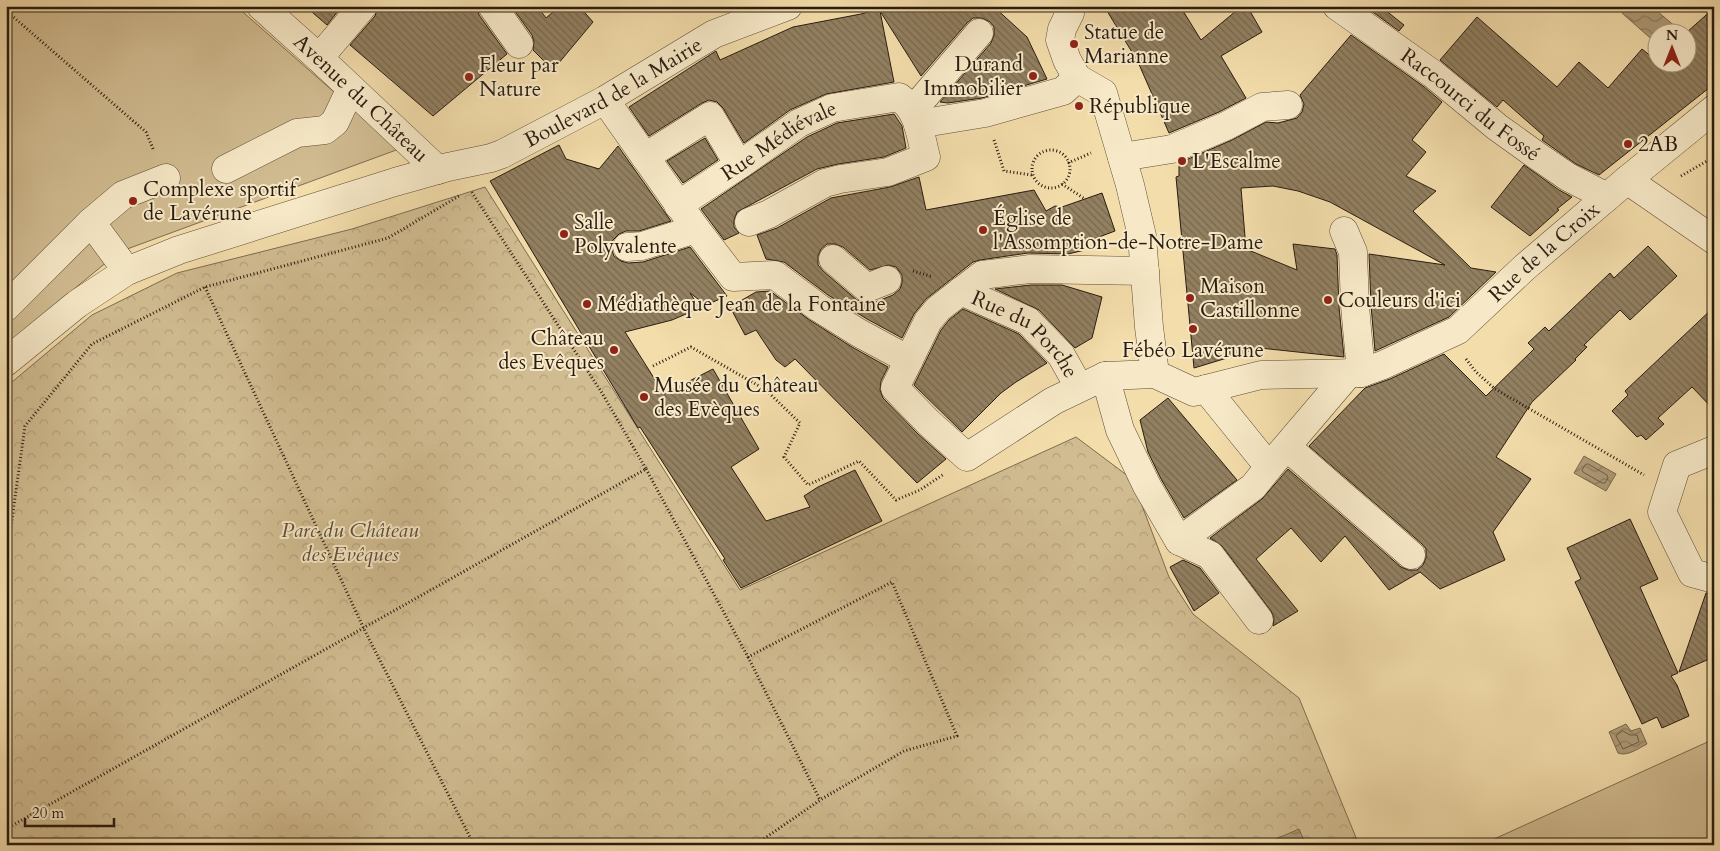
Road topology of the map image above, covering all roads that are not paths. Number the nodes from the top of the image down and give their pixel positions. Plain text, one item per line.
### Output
1 (261, 6) edge
2 (363, 6) edge
3 (492, 6) edge
4 (788, 6) edge
5 (1337, 6) edge
6 (1072, 9) edge
7 (979, 33) dead end
8 (519, 44) dead end
9 (319, 58) junction
10 (1077, 78) junction
11 (351, 88) junction
12 (605, 100) junction
13 (1288, 105) dead end
14 (1714, 109) edge
15 (907, 111) junction
16 (1122, 157) junction
17 (645, 158) junction
18 (739, 165) junction
19 (226, 169) dead end
20 (438, 170) junction
21 (166, 178) road end
22 (1617, 188) junction
23 (678, 204) junction
24 (91, 222) junction
25 (749, 222) dead end
26 (1344, 232) dead end
27 (702, 238) junction
28 (1714, 240) edge
29 (627, 247) dead end
30 (833, 260) dead end
31 (127, 271) junction
32 (1145, 271) junction
33 (887, 280) road end
34 (962, 291) junction
35 (6, 308) edge
36 (909, 360) junction
37 (6, 362) edge
38 (1355, 373) junction
39 (1155, 374) junction
40 (1105, 376) junction
41 (1079, 388) junction
42 (1206, 389) junction
43 (1287, 447) junction
44 (1714, 450) edge
45 (1270, 467) junction
46 (1178, 541) junction
47 (1411, 555) dead end
48 (1714, 578) edge
49 (1259, 620) dead end

1 - 9 street, Avenue du Château
2 - 9 street
3 - 8 street
4 - 12 street, Boulevard de la Mairie
5 - 22 street, Raccourci du Fossé
6 - 10 street
7 - 15 street
9 - 11 street, Avenue du Château
10 - 15 street, Rue Médiévale
10 - 16 street
11 - 19 street
11 - 20 street, Avenue du Château
12 - 17 street
12 - 20 street, Boulevard de la Mairie
13 - 16 street
14 - 22 street, Rue de la Croix
15 - 18 street, Rue Médiévale
15 - 25 street
16 - 32 street
17 - 18 street
17 - 23 street
18 - 23 street, Rue Médiévale
20 - 31 street, Boulevard de la Mairie
21 - 24 street
22 - 28 street, Raccourci du Fossé
22 - 38 street, Rue de la Croix
23 - 27 street
24 - 31 street
24 - 35 street
26 - 38 street
27 - 29 street
27 - 36 street
30 - 33 street
31 - 37 street, Boulevard de la Mairie
32 - 34 street
32 - 39 street
34 - 36 street
34 - 41 street, Rue du Porche
36 - 41 street
38 - 42 street
38 - 43 street
39 - 40 street
39 - 42 street
40 - 41 street
40 - 46 street
42 - 45 street
43 - 45 street
43 - 47 street
44 - 48 street
45 - 46 street
46 - 49 street

